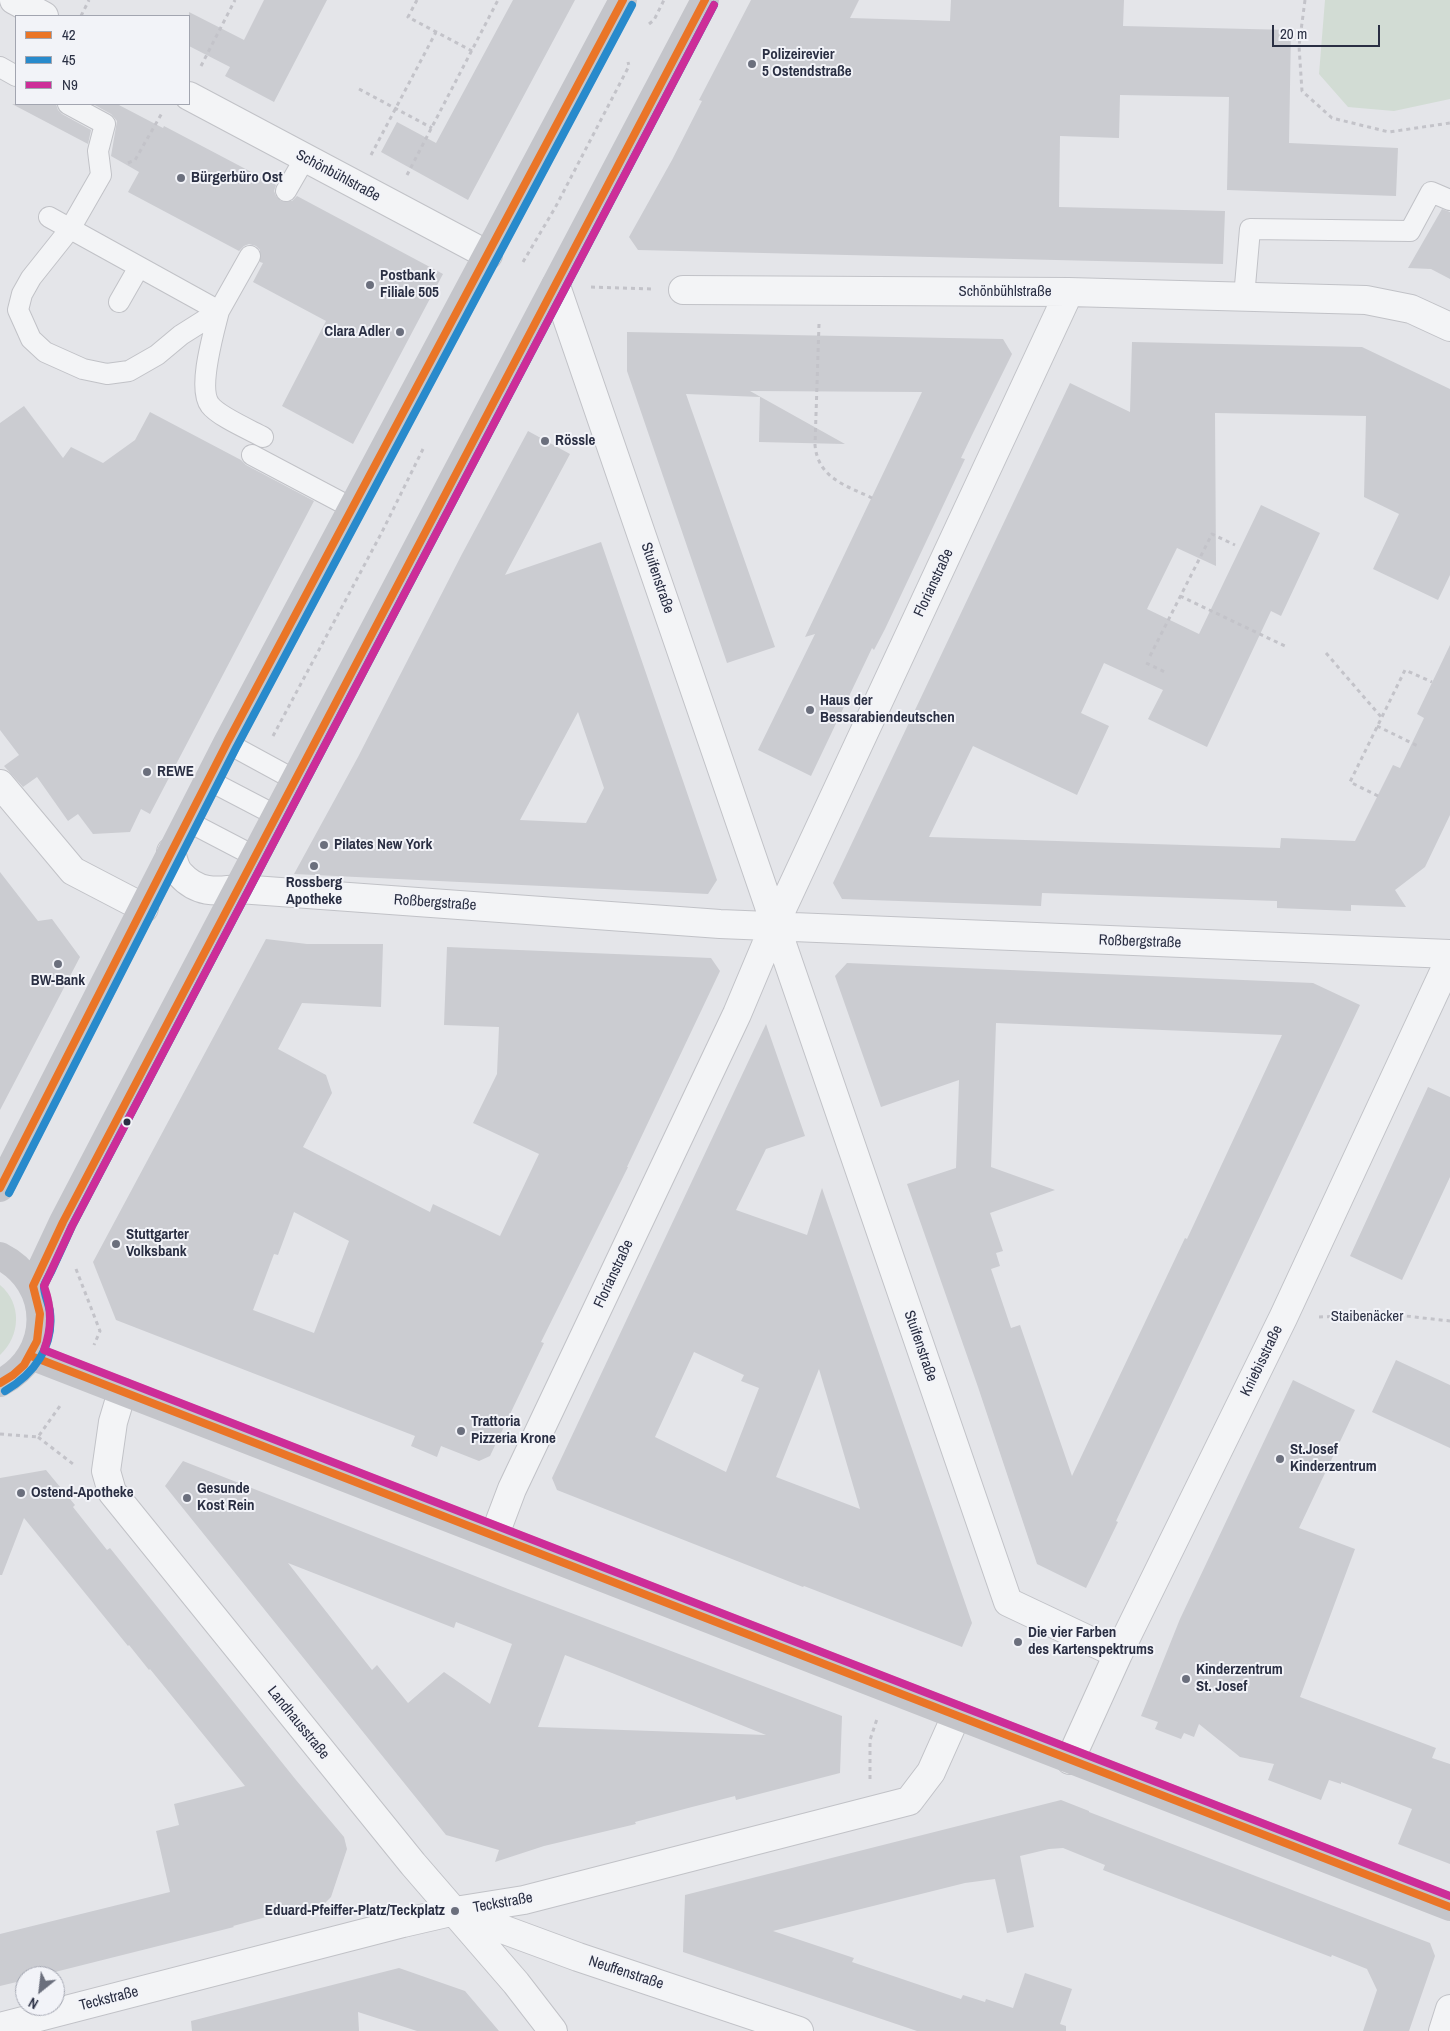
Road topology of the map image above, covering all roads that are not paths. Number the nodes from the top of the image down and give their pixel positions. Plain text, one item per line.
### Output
1 (14, 0) edge
2 (623, 0) edge
3 (705, 0) edge
4 (42, 15) edge
5 (0, 67) edge
6 (15, 75) edge
7 (193, 84) edge
8 (70, 105) edge
9 (305, 158) junction
10 (286, 191) dead end
11 (1450, 200) edge
12 (48, 217) dead end
13 (70, 229) junction
14 (488, 255) junction
15 (250, 256) dead end
16 (139, 266) junction
17 (556, 286) junction
18 (683, 290) road end
19 (1069, 292) junction
20 (1244, 297) junction
21 (120, 302) dead end
22 (219, 311) junction
23 (1450, 327) edge
24 (263, 437) dead end
25 (252, 454) dead end
26 (351, 511) junction
27 (227, 743) junction
28 (208, 780) junction
29 (294, 780) junction
30 (0, 784) edge
31 (277, 816) junction
32 (187, 821) junction
33 (171, 852) junction
34 (256, 857) junction
35 (239, 889) junction
36 (144, 908) junction
37 (774, 926) junction
38 (1450, 954) edge
39 (1450, 959) edge
40 (0, 1188) edge
41 (0, 1256) edge
42 (33, 1286) junction
43 (31, 1356) junction
44 (0, 1383) edge
45 (122, 1392) junction
46 (495, 1534) junction
47 (1118, 1654) junction
48 (956, 1716) junction
49 (1070, 1760) junction
50 (1450, 1907) edge
51 (455, 1911) junction
52 (1450, 2009) edge
53 (0, 2027) edge
54 (554, 2031) edge
55 (799, 2031) edge
56 (1443, 2031) edge

1 - 4 street
2 - 14 street
3 - 17 street
5 - 6 lane
7 - 9 street, Schönbühlstraße
8 - 13 lane
9 - 10 lane
9 - 14 street, Schönbühlstraße
11 - 20 lane
12 - 13 lane
13 - 16 lane
13 - 22 lane
14 - 26 street
15 - 22 lane
16 - 21 lane
16 - 22 lane
17 - 29 street
17 - 37 street, Stuifenstraße
18 - 19 street, Schönbühlstraße
19 - 20 street, Schönbühlstraße
19 - 37 street, Florianstraße
20 - 23 street, Schönbühlstraße
22 - 24 lane
25 - 26 lane
26 - 27 street
27 - 28 street
27 - 29 lane
28 - 31 lane
28 - 32 street
29 - 31 street
30 - 36 street
31 - 34 street
32 - 33 street
32 - 34 lane
33 - 35 street, Roßbergstraße
33 - 36 street
34 - 35 street
35 - 37 street, Roßbergstraße
35 - 42 street
36 - 40 street
37 - 38 street, Roßbergstraße
37 - 46 street, Florianstraße
37 - 47 street, Stuifenstraße
39 - 47 street, Kniebisstraße
41 - 42 street
42 - 43 street
43 - 44 street
43 - 45 street
45 - 46 street
45 - 51 street, Landhausstraße
46 - 48 street
47 - 49 street, Kniebisstraße
48 - 49 street
48 - 51 street, Teckstraße
49 - 50 street
51 - 53 street, Teckstraße
51 - 54 street, Landhausstraße
51 - 55 street, Neuffenstraße
52 - 56 street

